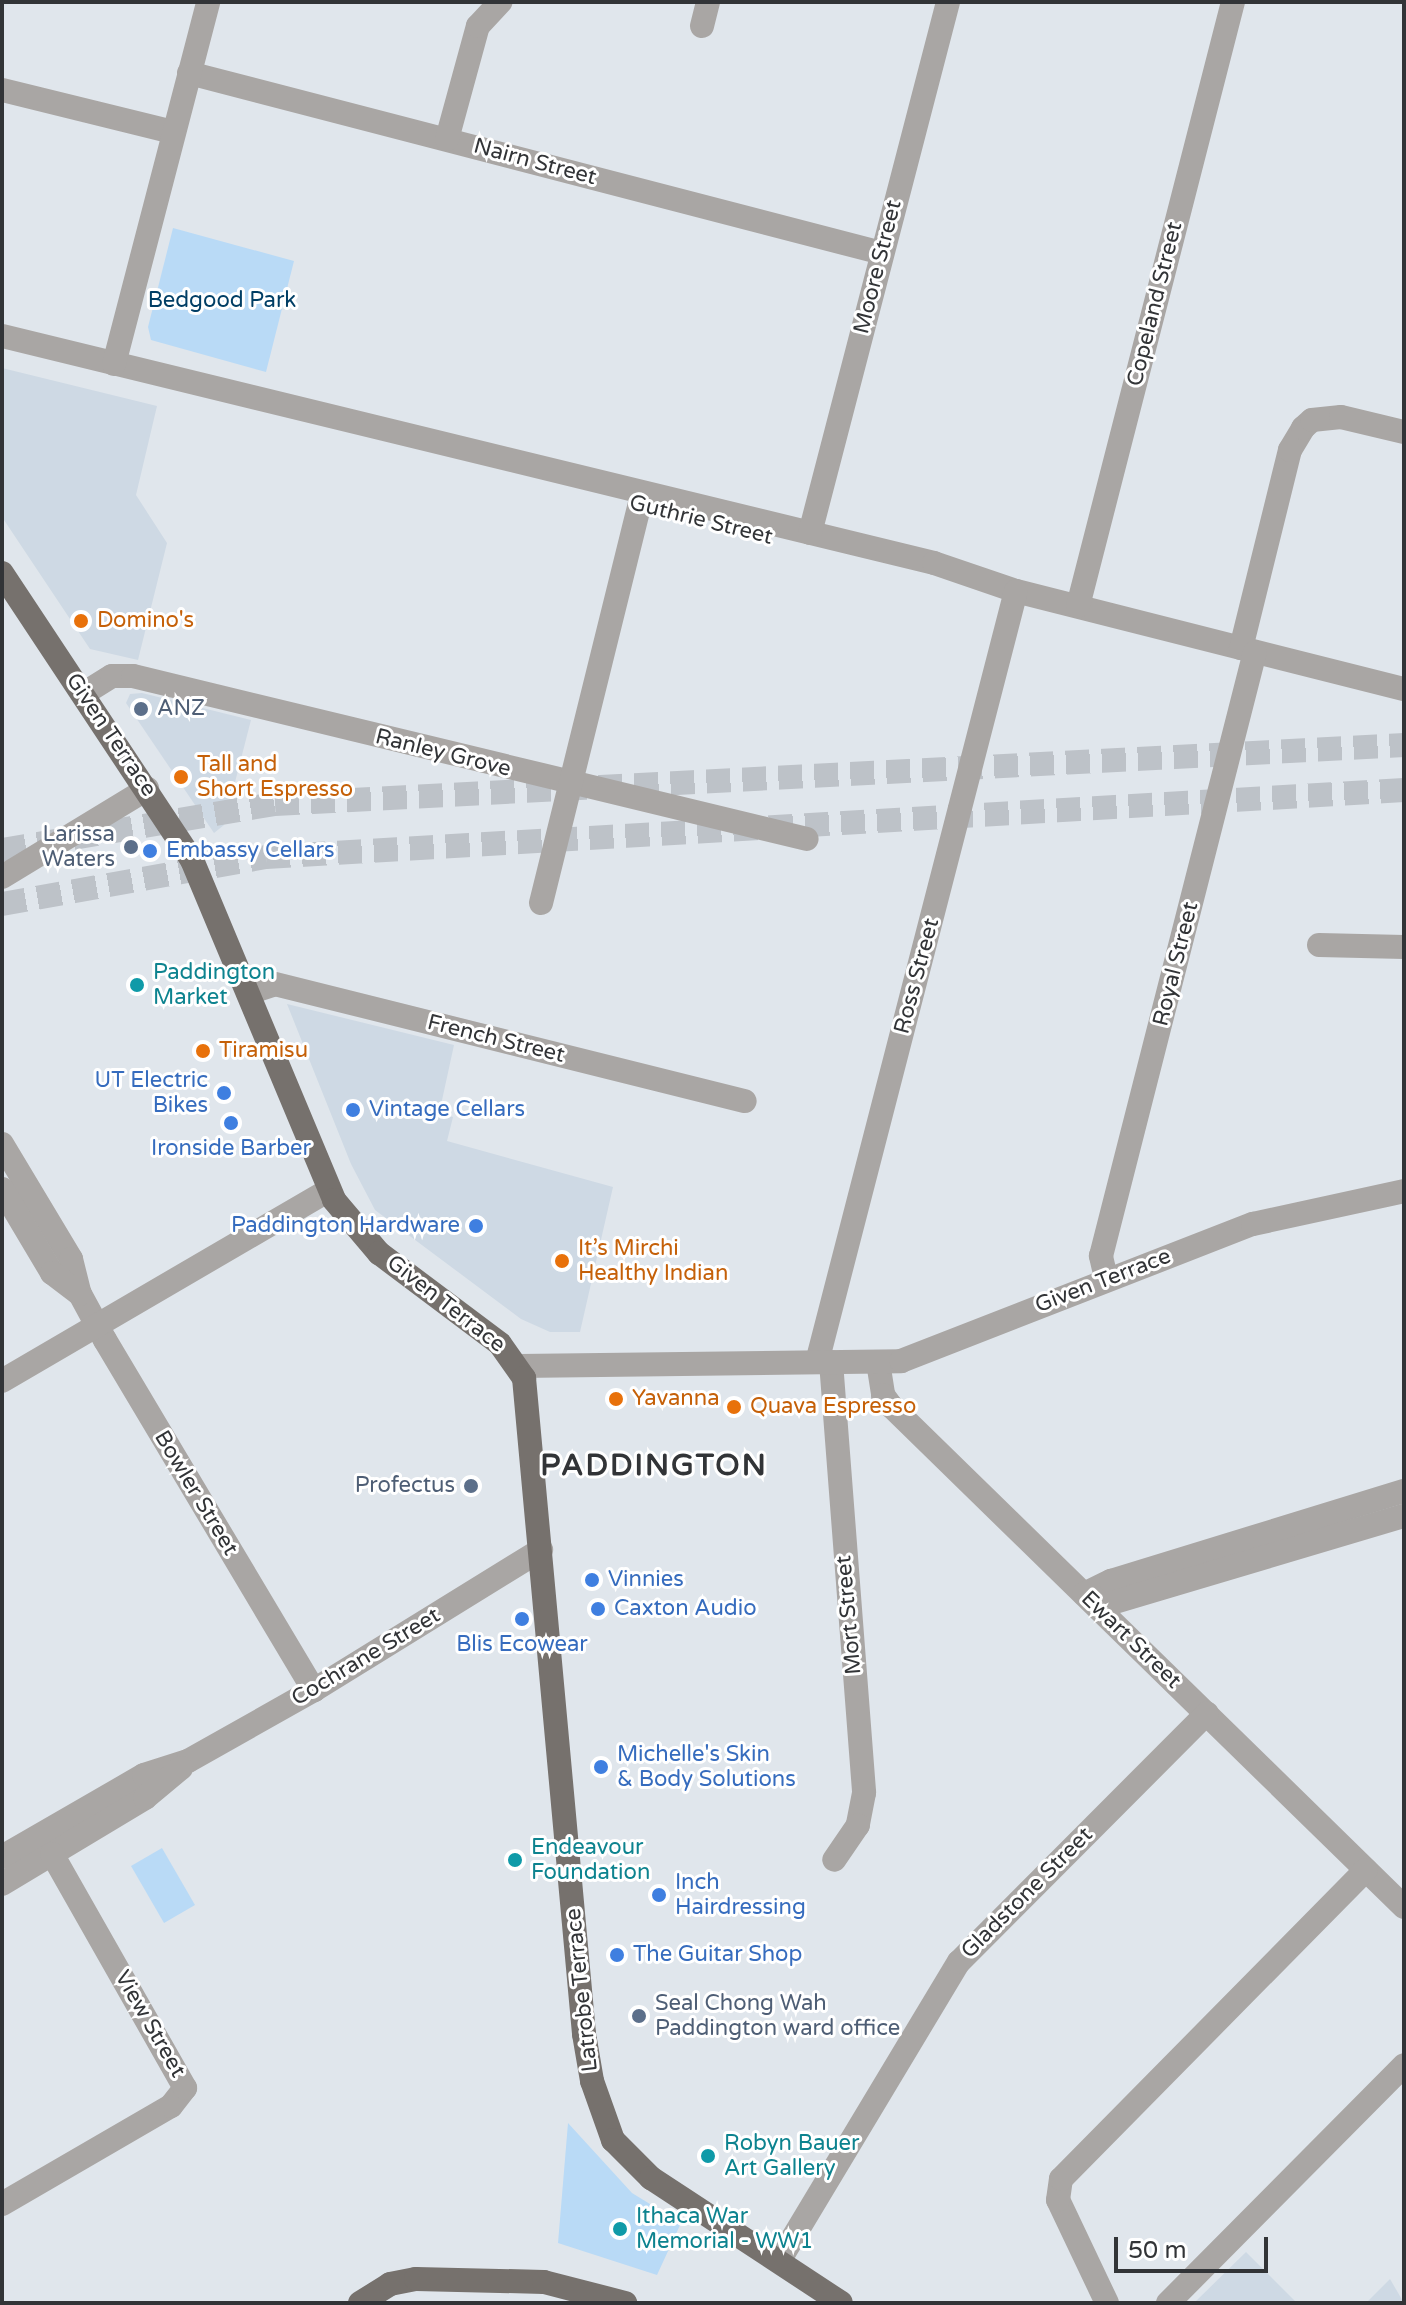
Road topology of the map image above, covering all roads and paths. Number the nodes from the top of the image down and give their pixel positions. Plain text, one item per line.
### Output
1 (208, 2) edge
2 (500, 2) edge
3 (948, 2) edge
4 (1233, 2) edge
5 (189, 73) junction
6 (2, 90) edge
7 (173, 132) junction
8 (447, 139) junction
9 (882, 253) junction
10 (2, 336) edge
11 (114, 364) junction
12 (1404, 432) edge
13 (427, 444) junction
14 (640, 504) junction
15 (810, 533) junction
16 (2, 573) edge
17 (978, 580) junction
18 (1016, 591) junction
19 (1078, 606) junction
20 (1248, 650) junction
21 (1404, 689) edge
22 (83, 694) junction
23 (573, 784) junction
24 (147, 789) junction
25 (807, 839) dead end
26 (2, 877) edge
27 (541, 903) dead end
28 (1319, 945) dead end
29 (1404, 947) edge
30 (248, 993) junction
31 (745, 1101) dead end
32 (2, 1144) edge
33 (2, 1189) edge
34 (329, 1190) junction
35 (1404, 1191) edge
36 (1106, 1278) junction
37 (80, 1294) junction
38 (97, 1324) junction
39 (824, 1362) junction
40 (878, 1362) junction
41 (519, 1366) junction
42 (2, 1381) edge
43 (1404, 1491) edge
44 (1404, 1516) edge
45 (541, 1550) junction
46 (1091, 1600) junction
47 (314, 1690) junction
48 (1207, 1713) junction
49 (188, 1761) junction
50 (5, 1848) edge
51 (52, 1854) junction
52 (834, 1860) dead end
53 (1366, 1870) junction
54 (2, 1884) edge
55 (1404, 1907) edge
56 (1404, 2065) edge
57 (2, 2204) edge
58 (779, 2261) junction
59 (360, 2303) edge
60 (625, 2303) edge
61 (841, 2303) edge
62 (1107, 2303) edge
63 (1168, 2303) edge

1 - 5 street
2 - 8 street
3 - 9 street, Moore Street
4 - 19 street, Copeland Street
5 - 7 street
5 - 8 street, Nairn Street
6 - 7 street
7 - 11 street
8 - 9 street, Nairn Street
9 - 15 street, Moore Street
10 - 11 street, Guthrie Street
11 - 13 street, Guthrie Street
12 - 20 street, Royal Street
13 - 14 street, Guthrie Street
13 - 15 street, Guthrie Street
14 - 17 street, Guthrie Street
14 - 23 street
15 - 17 street, Guthrie Street
16 - 22 main road, Given Terrace
17 - 18 street, Guthrie Street
18 - 19 street, Guthrie Street
18 - 39 street, Ross Street
19 - 20 street, Guthrie Street
20 - 21 street, Guthrie Street
20 - 36 street, Royal Street
22 - 23 street, Ranley Grove
22 - 24 main road, Given Terrace
23 - 25 street, Ranley Grove
23 - 27 street
24 - 26 street
24 - 30 main road, Given Terrace
28 - 29 street
30 - 31 street, French Street
30 - 34 main road, Given Terrace
32 - 37 street, Bowler Street
33 - 37 street, Bowler Street
34 - 38 street
34 - 41 main road, Given Terrace
35 - 36 street, Given Terrace
36 - 40 street, Given Terrace
37 - 38 street, Bowler Street
38 - 42 street
38 - 47 street, Bowler Street
39 - 40 street, Given Terrace
39 - 41 street, Given Terrace
39 - 52 street, Mort Street
40 - 46 street, Ewart Street
41 - 45 main road, Latrobe Terrace
43 - 46 street
44 - 46 street
45 - 47 street, Cochrane Street
45 - 58 main road, Latrobe Terrace
46 - 48 street, Ewart Street
47 - 49 street, Cochrane Street
48 - 53 street, Ewart Street
48 - 58 street, Gladstone Street
49 - 50 street, Cochrane Street
49 - 51 street, Cochrane Street
51 - 54 street, Cochrane Street
51 - 57 street, View Street
53 - 55 street, Ewart Street
53 - 62 street
56 - 63 street
58 - 61 main road, Latrobe Terrace
59 - 60 main road

